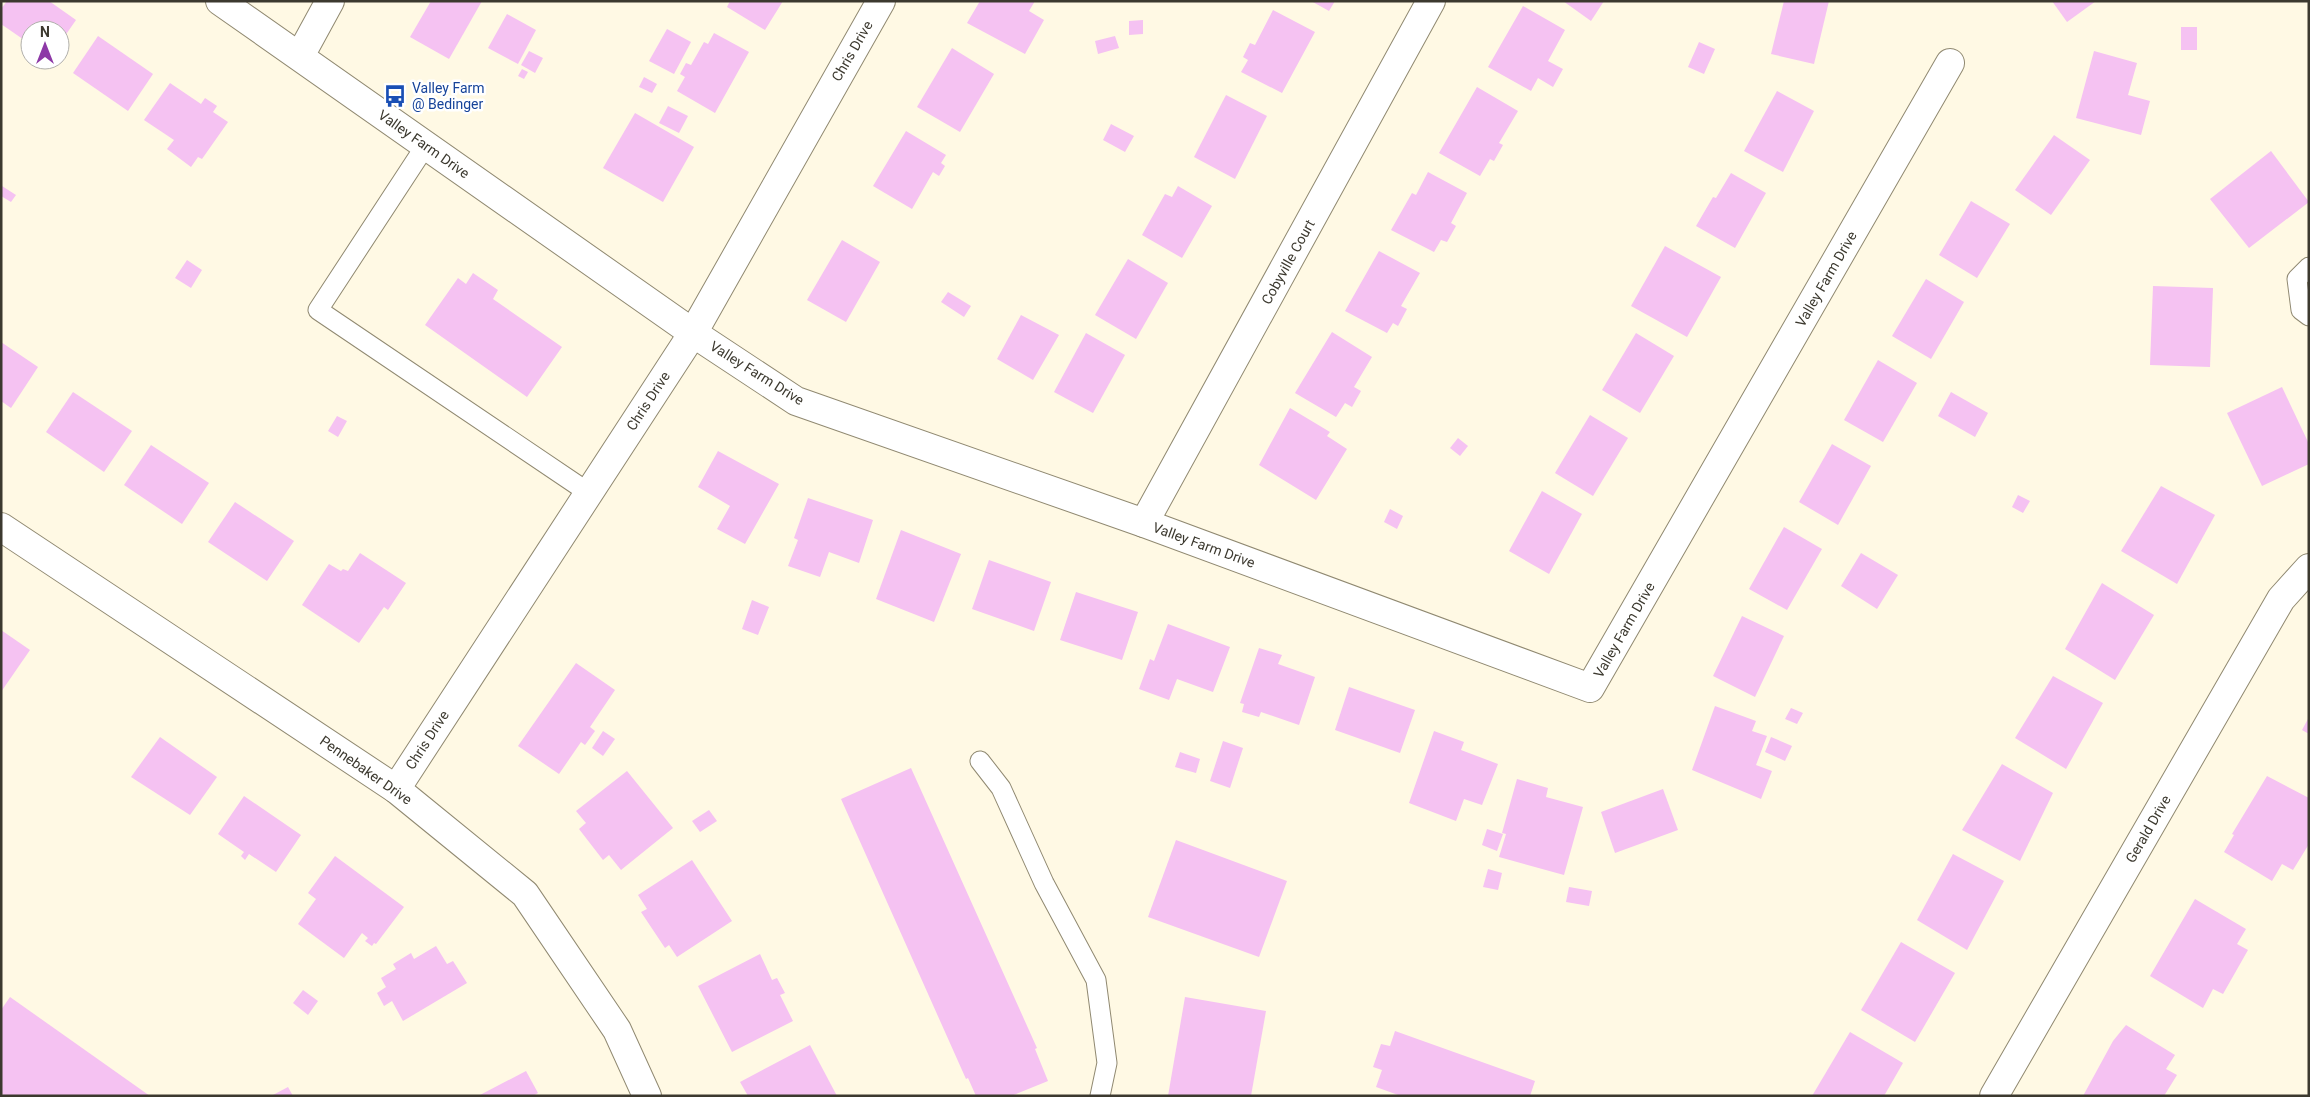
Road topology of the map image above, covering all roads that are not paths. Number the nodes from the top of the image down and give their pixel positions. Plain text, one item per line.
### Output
1 (220, 1) edge
2 (330, 1) edge
3 (880, 1) edge
4 (1431, 1) edge
5 (300, 56) junction
6 (1950, 63) dead end
7 (426, 145) junction
8 (2309, 267) edge
9 (2309, 316) edge
10 (693, 333) junction
11 (589, 493) junction
12 (1144, 523) junction
13 (1, 527) edge
14 (2309, 568) edge
15 (980, 762) dead end
16 (396, 789) junction
17 (647, 1096) edge
18 (1100, 1096) edge
19 (1994, 1096) edge

1 - 5 street, Valley Farm Drive
2 - 5 street
3 - 10 street, Chris Drive
4 - 12 street, Cobyville Court
5 - 7 street, Valley Farm Drive
6 - 12 street, Valley Farm Drive
7 - 10 street, Valley Farm Drive
7 - 11 lane
8 - 9 lane
10 - 11 street, Chris Drive
10 - 12 street, Valley Farm Drive
11 - 16 street, Chris Drive
13 - 16 street, Pennebaker Drive
14 - 19 street, Gerald Drive
15 - 18 lane
16 - 17 street, Pennebaker Drive

